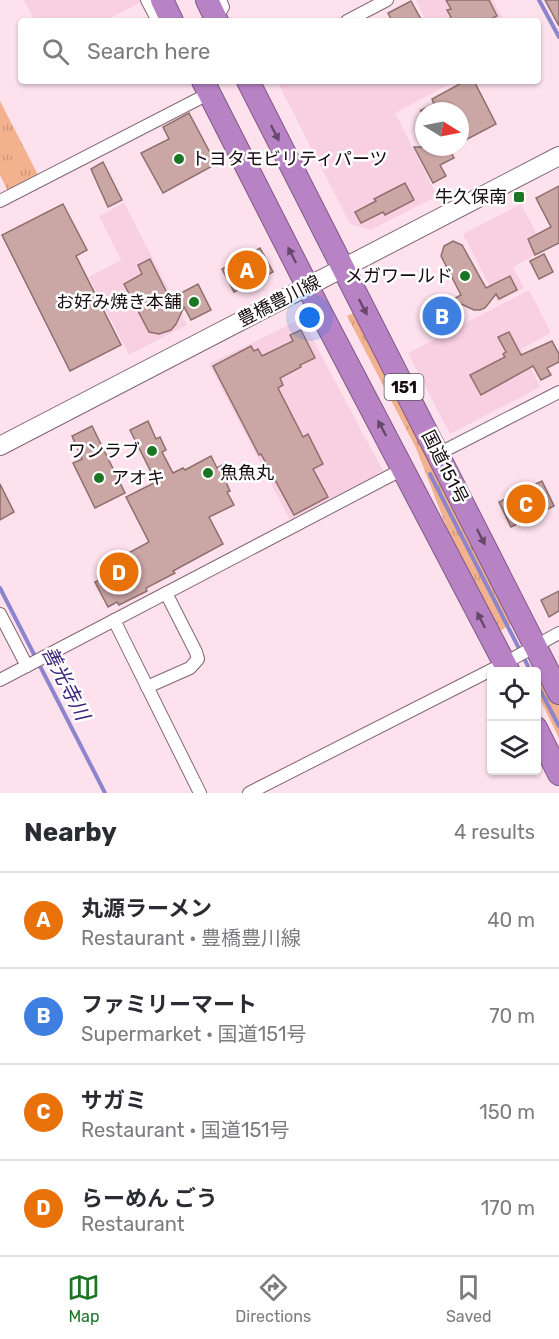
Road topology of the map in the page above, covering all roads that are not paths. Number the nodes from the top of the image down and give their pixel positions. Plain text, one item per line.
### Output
1 (147, 0) edge
2 (162, 0) edge
3 (387, 0) edge
4 (156, 18) edge
5 (171, 18) edge
6 (353, 18) edge
7 (250, 84) edge
8 (207, 87) edge
9 (559, 156) edge
10 (0, 201) edge
11 (344, 268) junction
12 (308, 287) junction
13 (559, 392) edge
14 (0, 446) edge
15 (438, 454) junction
16 (403, 469) junction
17 (166, 593) junction
18 (0, 614) edge
19 (114, 620) junction
20 (559, 633) edge
21 (534, 647) junction
22 (35, 661) junction
23 (507, 667) edge
24 (487, 677) edge
25 (0, 680) edge
26 (147, 687) junction
27 (559, 693) edge
28 (541, 736) edge
29 (559, 774) edge
30 (200, 793) edge
31 (249, 793) edge

1 - 4 street
2 - 5 highway
3 - 6 street
7 -> 11 highway, 国道151号 / 151
8 - 10 street
12 -> 8 highway, 151
9 - 11 main road, 豊橋豊川線
11 - 12 main road, 豊橋豊川線
11 -> 15 highway, 国道151号 / 151
12 - 14 main road, 豊橋豊川線
16 -> 12 highway, 151
13 - 15 street
15 -> 21 highway, 国道151号 / 151
16 - 17 street
23 -> 16 highway, 151
17 - 19 street
17 - 26 street
18 - 22 street
19 - 22 street
19 - 26 street
20 - 21 street
21 - 23 street
21 - 27 highway, 国道151号 / 151
22 - 25 street
24 - 31 street
26 - 30 street
28 - 29 highway

